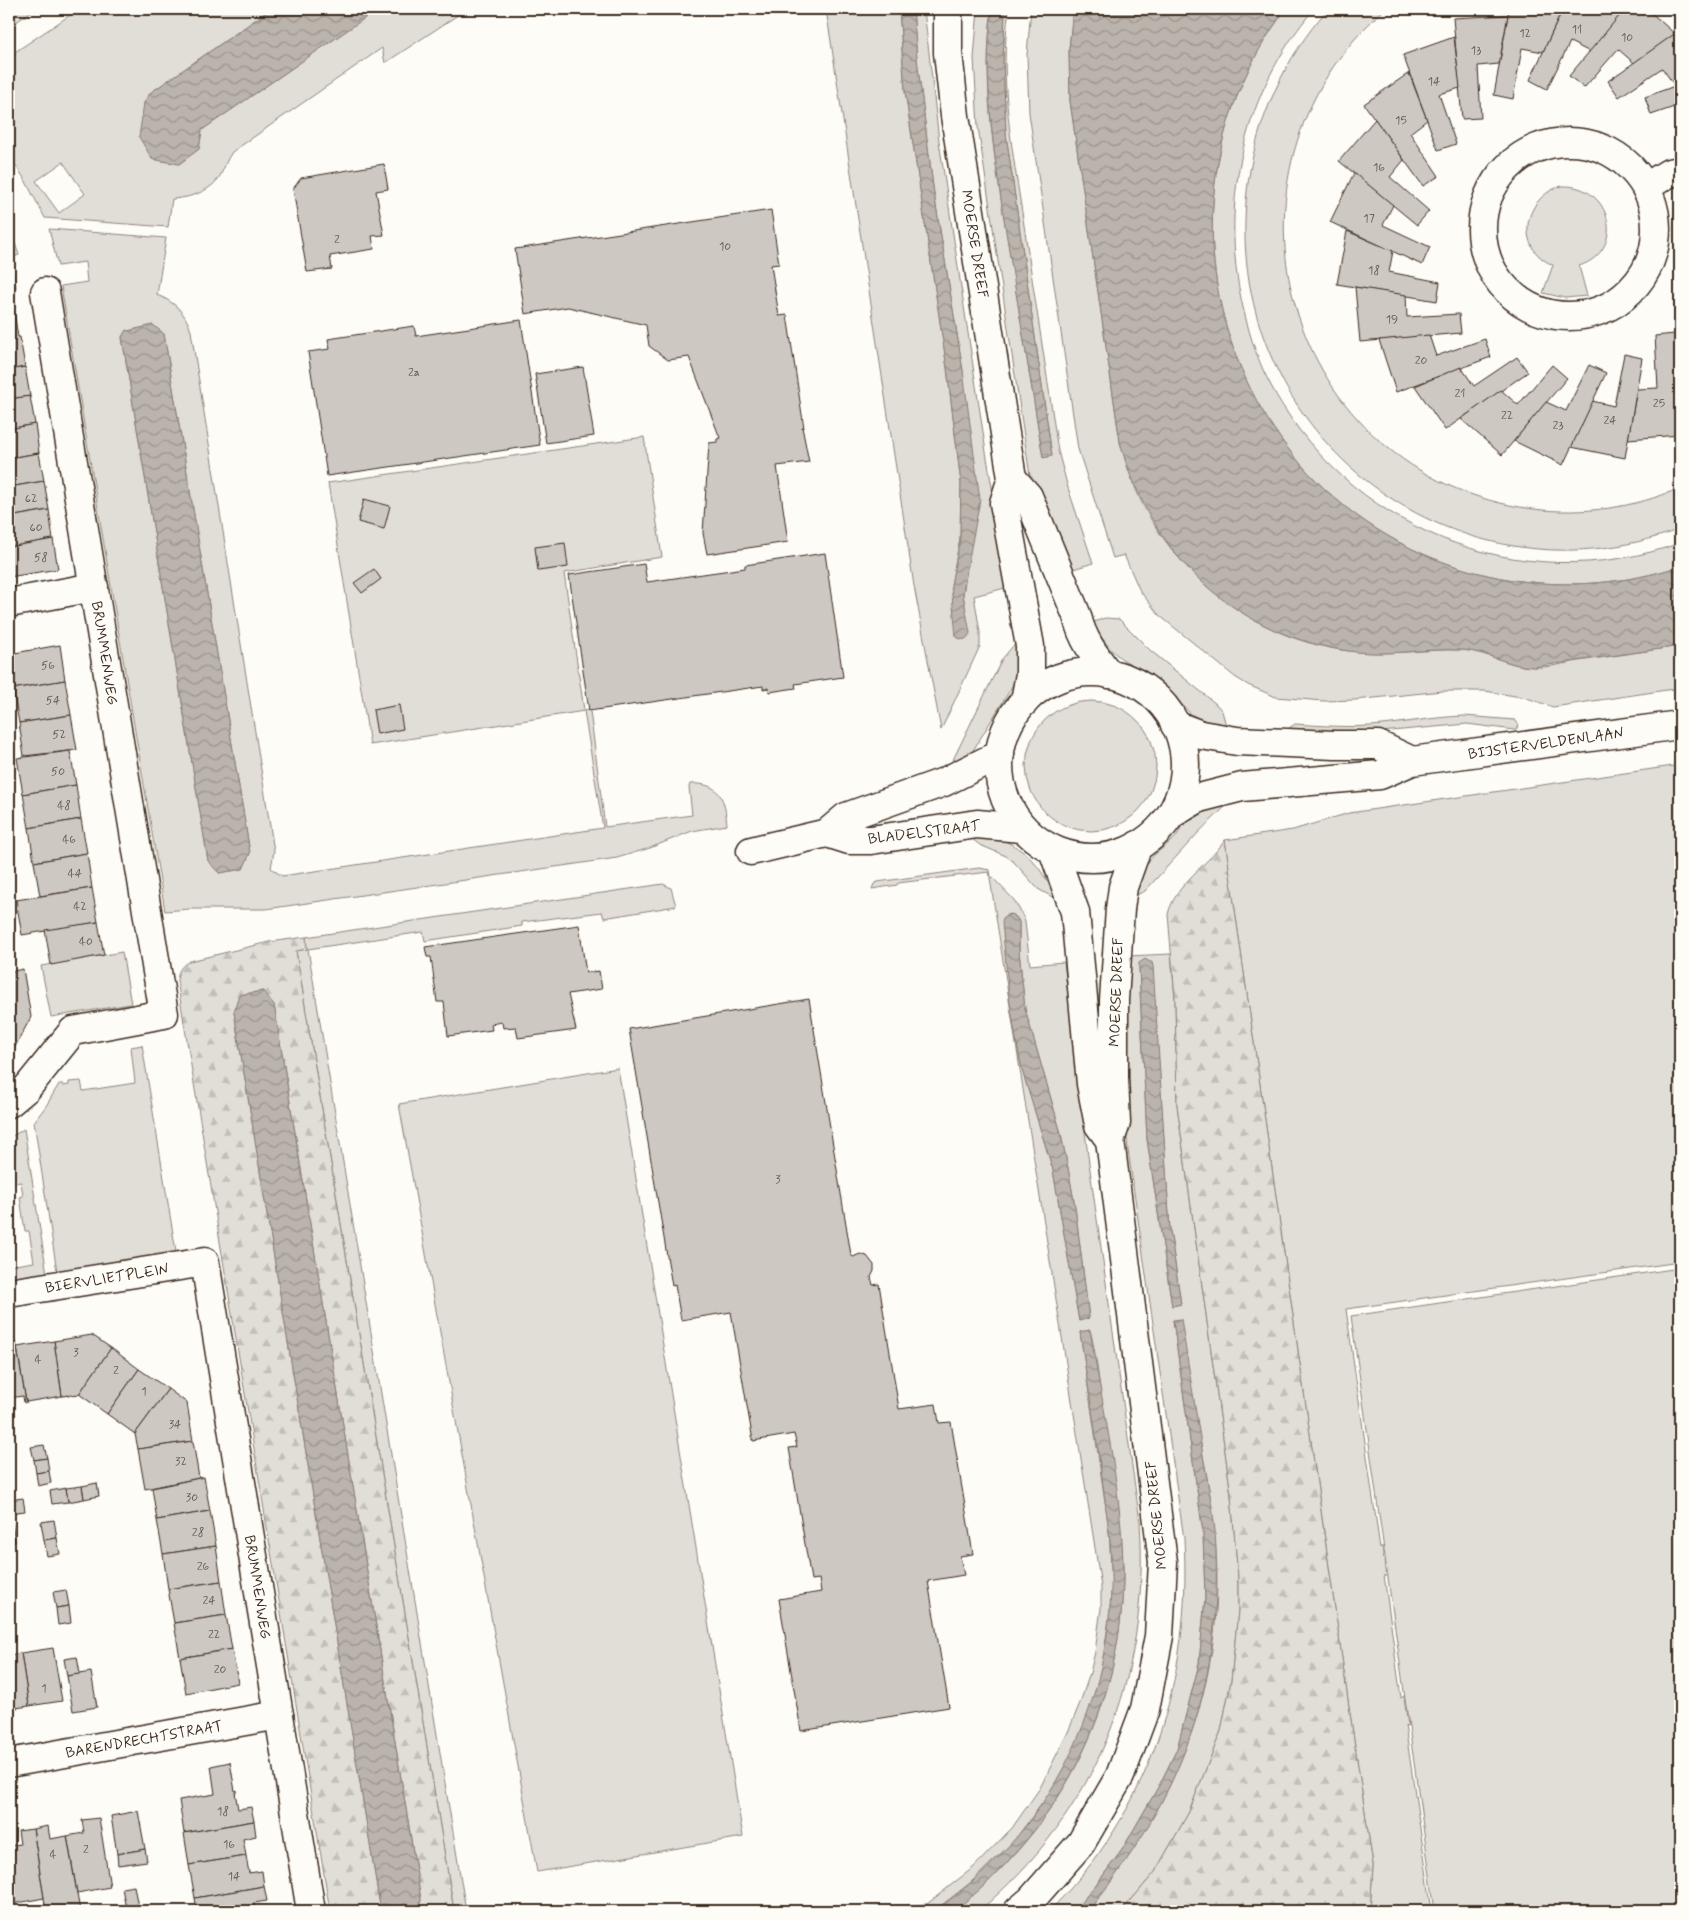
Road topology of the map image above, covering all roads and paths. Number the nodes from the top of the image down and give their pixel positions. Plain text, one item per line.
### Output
1 (948, 9) edge
2 (1680, 171) edge
3 (1646, 187) junction
4 (45, 292) dead end
5 (1012, 478) junction
6 (94, 587) junction
7 (9, 603) edge
8 (1109, 674) junction
9 (1025, 701) junction
10 (1175, 725) junction
11 (1680, 725) edge
12 (1000, 754) junction
13 (1412, 761) junction
14 (1175, 812) junction
15 (1022, 828) junction
16 (827, 832) junction
17 (1138, 845) junction
18 (1053, 850) junction
19 (751, 851) dead end
20 (9, 1103) edge
21 (1110, 1140) junction
22 (205, 1262) joint
23 (9, 1293) edge
24 (280, 1715) junction
25 (9, 1763) edge
26 (312, 1911) edge
27 (1018, 1911) edge

1 - 5 street, MOERSE DREEF
2 - 3 street
3 - 3 street
4 - 6 street, BRUMMENWEG
5 - 8 street
5 - 9 street, MOERSE DREEF
6 - 7 street
6 - 20 street, BRUMMENWEG
8 - 9 street
8 - 10 street
9 - 12 street
10 - 13 street
10 - 14 street
11 - 13 street, BIJSTERVELDENLAAN
12 - 15 street
12 - 16 street, BLADELSTRAAT
13 - 14 street, BIJSTERVELDENLAAN
14 - 17 street
15 - 16 street, BLADELSTRAAT
15 - 18 street
16 - 19 street, BLADELSTRAAT
17 - 18 street
17 - 21 street, MOERSE DREEF
18 - 21 street, MOERSE DREEF
21 - 27 street, MOERSE DREEF
22 - 23 street, BIERVLIETPLEIN
22 - 24 street, BRUMMENWEG
24 - 25 street, BARENDRECHTSTRAAT
24 - 26 street, BRUMMENWEG

